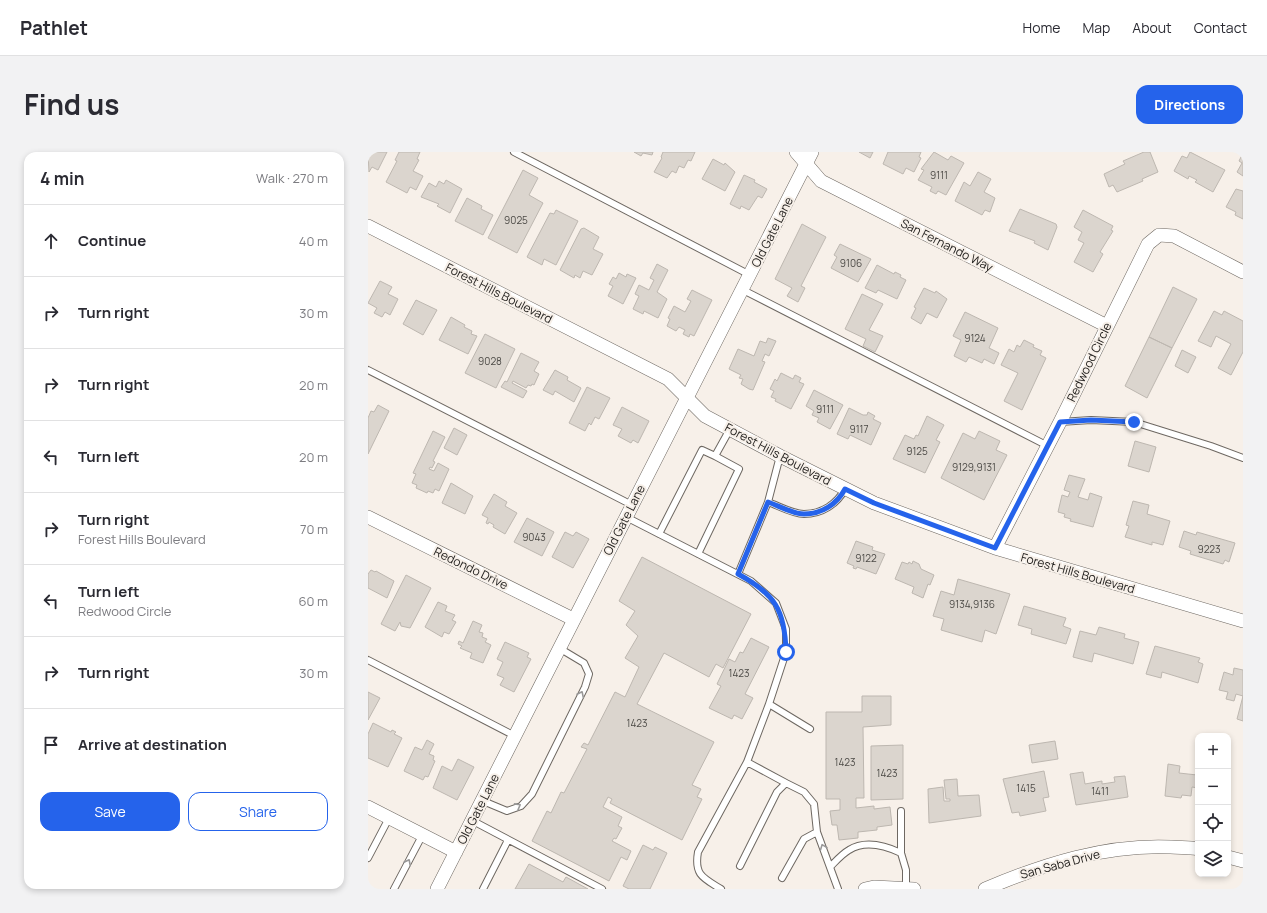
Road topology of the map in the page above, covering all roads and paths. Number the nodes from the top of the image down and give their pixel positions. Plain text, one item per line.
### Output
1 (514, 152) edge
2 (796, 152) edge
3 (812, 152) edge
4 (806, 164) junction
5 (368, 226) edge
6 (1243, 272) edge
7 (750, 275) junction
8 (743, 290) junction
9 (1107, 326) junction
10 (368, 370) edge
11 (687, 398) junction
12 (1060, 422) junction
13 (730, 429) junction
14 (1048, 446) junction
15 (715, 456) junction
16 (780, 456) junction
17 (1243, 458) edge
18 (845, 489) junction
19 (768, 502) junction
20 (629, 511) junction
21 (368, 517) edge
22 (659, 534) junction
23 (995, 548) junction
24 (698, 554) junction
25 (738, 574) junction
26 (573, 619) junction
27 (1243, 621) edge
28 (559, 648) junction
29 (368, 660) edge
30 (768, 704) junction
31 (810, 729) dead end
32 (515, 736) junction
33 (747, 762) junction
34 (786, 783) junction
35 (483, 800) junction
36 (368, 807) edge
37 (901, 811) dead end
38 (389, 818) junction
39 (473, 821) junction
40 (817, 832) junction
41 (423, 834) junction
42 (508, 840) junction
43 (1195, 849) edge
44 (456, 852) junction
45 (901, 853) junction
46 (368, 858) edge
47 (1231, 858) edge
48 (1243, 861) edge
49 (740, 866) dead end
50 (830, 867) junction
51 (782, 878) dead end
52 (394, 889) edge
53 (437, 889) edge
54 (483, 889) edge
55 (602, 889) edge
56 (720, 889) edge
57 (838, 889) edge
58 (865, 889) edge
59 (910, 889) edge
60 (985, 889) edge

1 - 7 lane
2 - 4 street, San Fernando Way
3 - 4 street, Old Gate Lane
4 - 7 street, Old Gate Lane
4 - 9 street, San Fernando Way
5 - 11 street, Forest Hills Boulevard
6 - 9 street, Redwood Circle
7 - 8 street, Old Gate Lane
8 - 11 street, Old Gate Lane
8 - 14 lane
9 - 12 street, Redwood Circle
10 - 20 lane
11 - 13 street, Forest Hills Boulevard
11 - 20 street, Old Gate Lane
12 - 14 street, Redwood Circle
12 - 17 lane
13 - 15 lane
13 - 16 street, Forest Hills Boulevard
14 - 23 street, Redwood Circle
15 - 22 lane
15 - 24 lane
16 - 18 street, Forest Hills Boulevard
16 - 19 lane
18 - 19 lane
18 - 23 street, Forest Hills Boulevard
19 - 25 lane
20 - 22 lane
20 - 26 street, Old Gate Lane
21 - 26 street, Redondo Drive
22 - 24 lane
23 - 27 street, Forest Hills Boulevard
24 - 25 lane
25 - 30 lane
26 - 28 street, Old Gate Lane
28 - 32 street, Old Gate Lane
35 -> 28 lane
29 - 32 lane
30 - 31 lane
30 - 33 lane
32 - 35 street, Old Gate Lane
33 - 34 lane
33 - 56 lane
34 - 40 lane
34 - 49 lane
35 - 39 street, Old Gate Lane
36 - 38 street
37 - 45 lane
38 - 41 street
38 - 46 lane
39 - 42 lane
39 - 44 street, Old Gate Lane
50 -> 40 lane
40 - 51 lane
41 - 44 street
52 -> 41 lane
42 - 54 lane
42 - 55 lane
43 - 60 street, San Saba Drive
44 - 53 street, Old Gate Lane
45 - 50 lane
45 - 59 lane
47 - 48 street
50 - 57 lane
58 - 59 street

